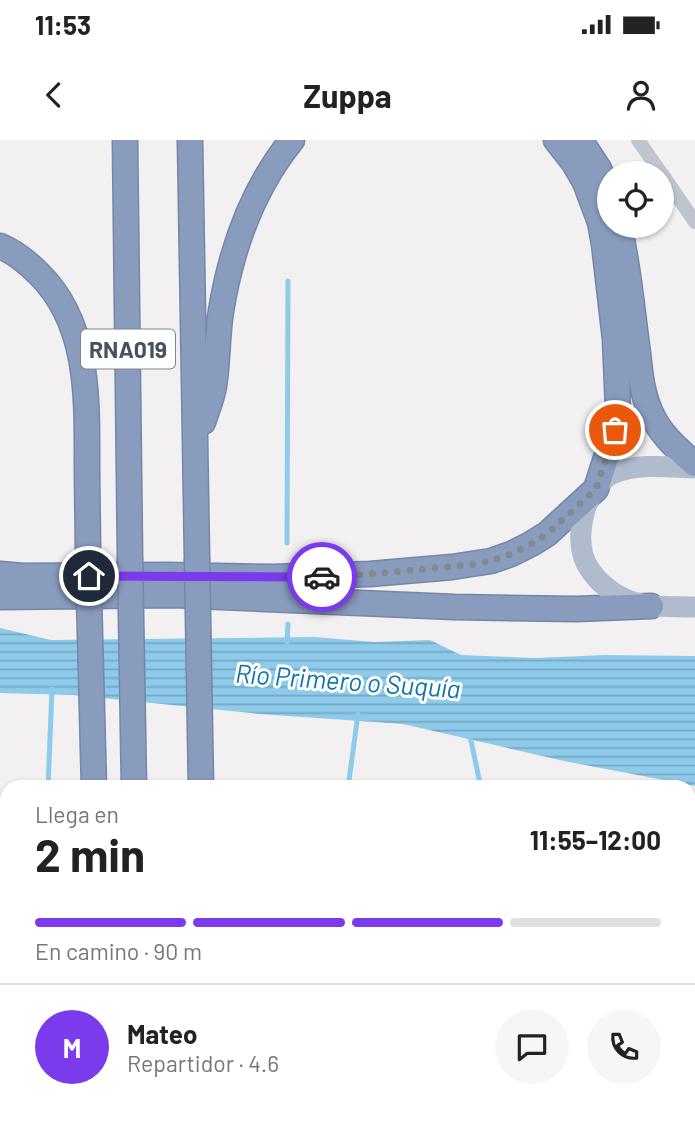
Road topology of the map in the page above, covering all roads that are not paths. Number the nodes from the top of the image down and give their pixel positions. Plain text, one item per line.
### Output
1 (125, 140) edge
2 (190, 140) edge
3 (292, 140) edge
4 (556, 140) edge
5 (580, 140) edge
6 (638, 140) edge
7 (653, 161) edge
8 (597, 166) edge
9 (674, 192) edge
10 (695, 222) edge
11 (622, 238) edge
12 (0, 246) edge
13 (196, 446) junction
14 (695, 466) edge
15 (596, 489) junction
16 (0, 574) edge
17 (0, 597) edge
18 (651, 606) junction
19 (695, 607) edge
20 (93, 780) edge
21 (134, 780) edge
22 (201, 780) edge

1 - 21 highway, RNA019, bridge
2 - 13 highway, RNA019
3 - 13 highway
4 - 15 highway
5 - 8 highway
6 - 7 street
9 - 10 street
11 - 14 highway
12 - 20 highway, bridge
13 - 22 highway, RNA019, bridge
14 - 15 main road
15 - 16 highway
15 - 18 main road
17 - 18 highway
18 - 19 main road

